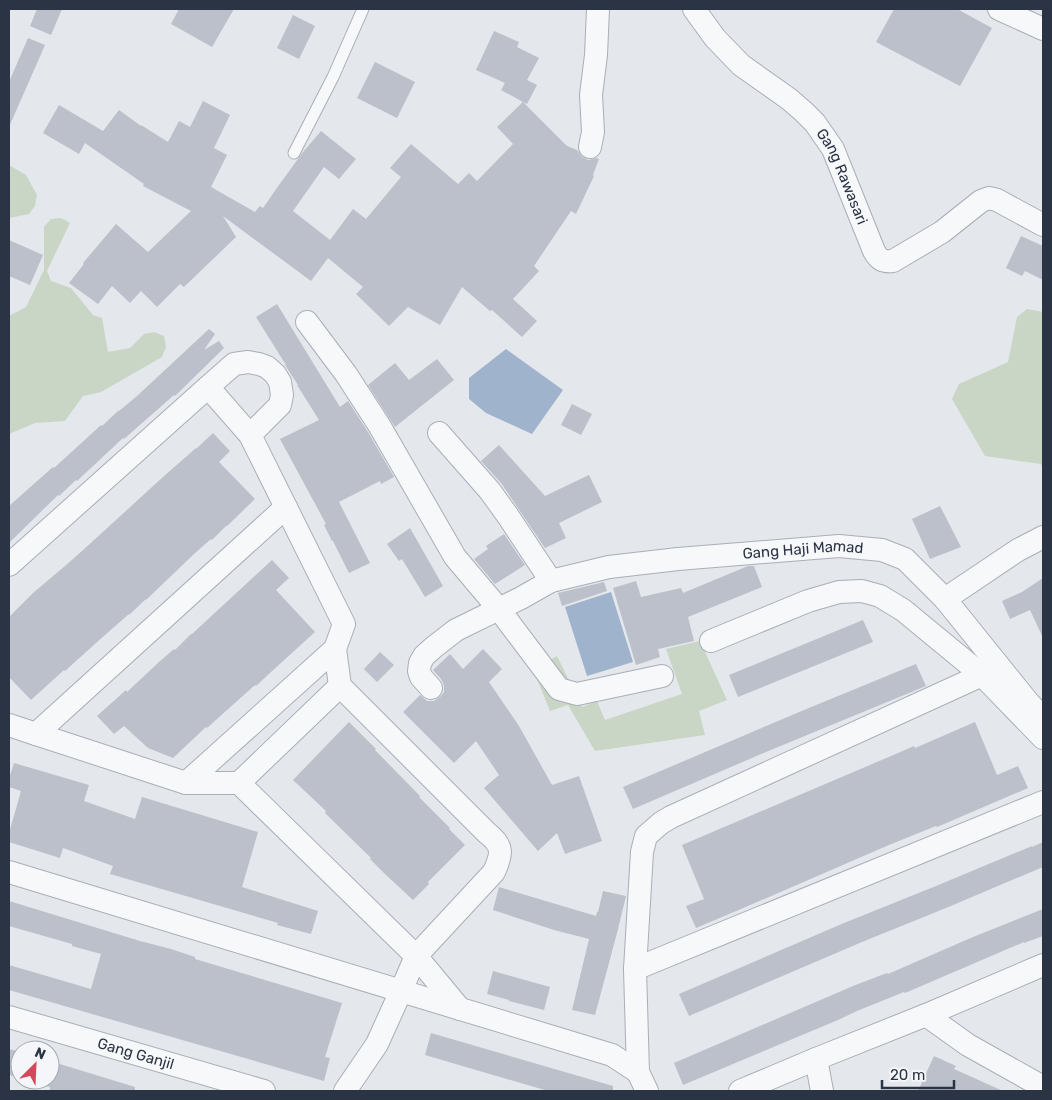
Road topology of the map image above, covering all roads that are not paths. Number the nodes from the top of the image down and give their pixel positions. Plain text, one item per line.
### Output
1 (363, 9) edge
2 (598, 9) edge
3 (694, 9) edge
4 (1000, 9) edge
5 (1043, 29) edge
6 (590, 147) dead end
7 (294, 154) dead end
8 (1043, 225) edge
9 (308, 322) dead end
10 (208, 387) junction
11 (439, 433) dead end
12 (250, 435) junction
13 (286, 507) junction
14 (1043, 537) edge
15 (9, 565) edge
16 (552, 581) junction
17 (945, 599) junction
18 (498, 608) junction
19 (711, 641) dead end
20 (335, 649) junction
21 (982, 675) junction
22 (662, 676) dead end
23 (340, 686) junction
24 (431, 688) dead end
25 (1043, 718) edge
26 (9, 725) edge
27 (36, 734) junction
28 (1043, 738) edge
29 (186, 783) junction
30 (239, 783) junction
31 (1043, 802) edge
32 (9, 872) edge
33 (416, 956) junction
34 (1043, 965) edge
35 (635, 969) junction
36 (401, 991) junction
37 (460, 1009) junction
38 (926, 1015) junction
39 (9, 1017) edge
40 (816, 1059) junction
41 (643, 1082) edge
42 (1043, 1087) edge
43 (264, 1091) edge
44 (345, 1091) edge
45 (740, 1091) edge
46 (822, 1091) edge

1 - 7 lane
2 - 6 street
3 - 8 street, Gang Rawasari
4 - 5 street
9 - 18 street
10 - 12 street
10 - 12 street
10 - 15 street
11 - 16 street
12 - 13 street
13 - 20 street
13 - 27 street
14 - 17 street
16 - 17 street, Gang Haji Mamad
16 - 18 street, Gang Haji Mamad
17 - 25 street, Gang Haji Mamad
18 - 22 street
18 - 24 street, Gang Haji Mamad
19 - 21 street
20 - 23 street
20 - 29 street
21 - 28 street
21 - 35 street
23 - 30 street
23 - 33 street
26 - 27 street
27 - 29 street
29 - 30 street
30 - 33 street
31 - 35 street
32 - 36 street
33 - 36 street
33 - 37 street
34 - 38 street
35 - 41 street
36 - 37 street
36 - 44 street
37 - 41 street
38 - 40 street
38 - 42 street
39 - 43 street, Gang Ganjil
40 - 45 street
40 - 46 street

